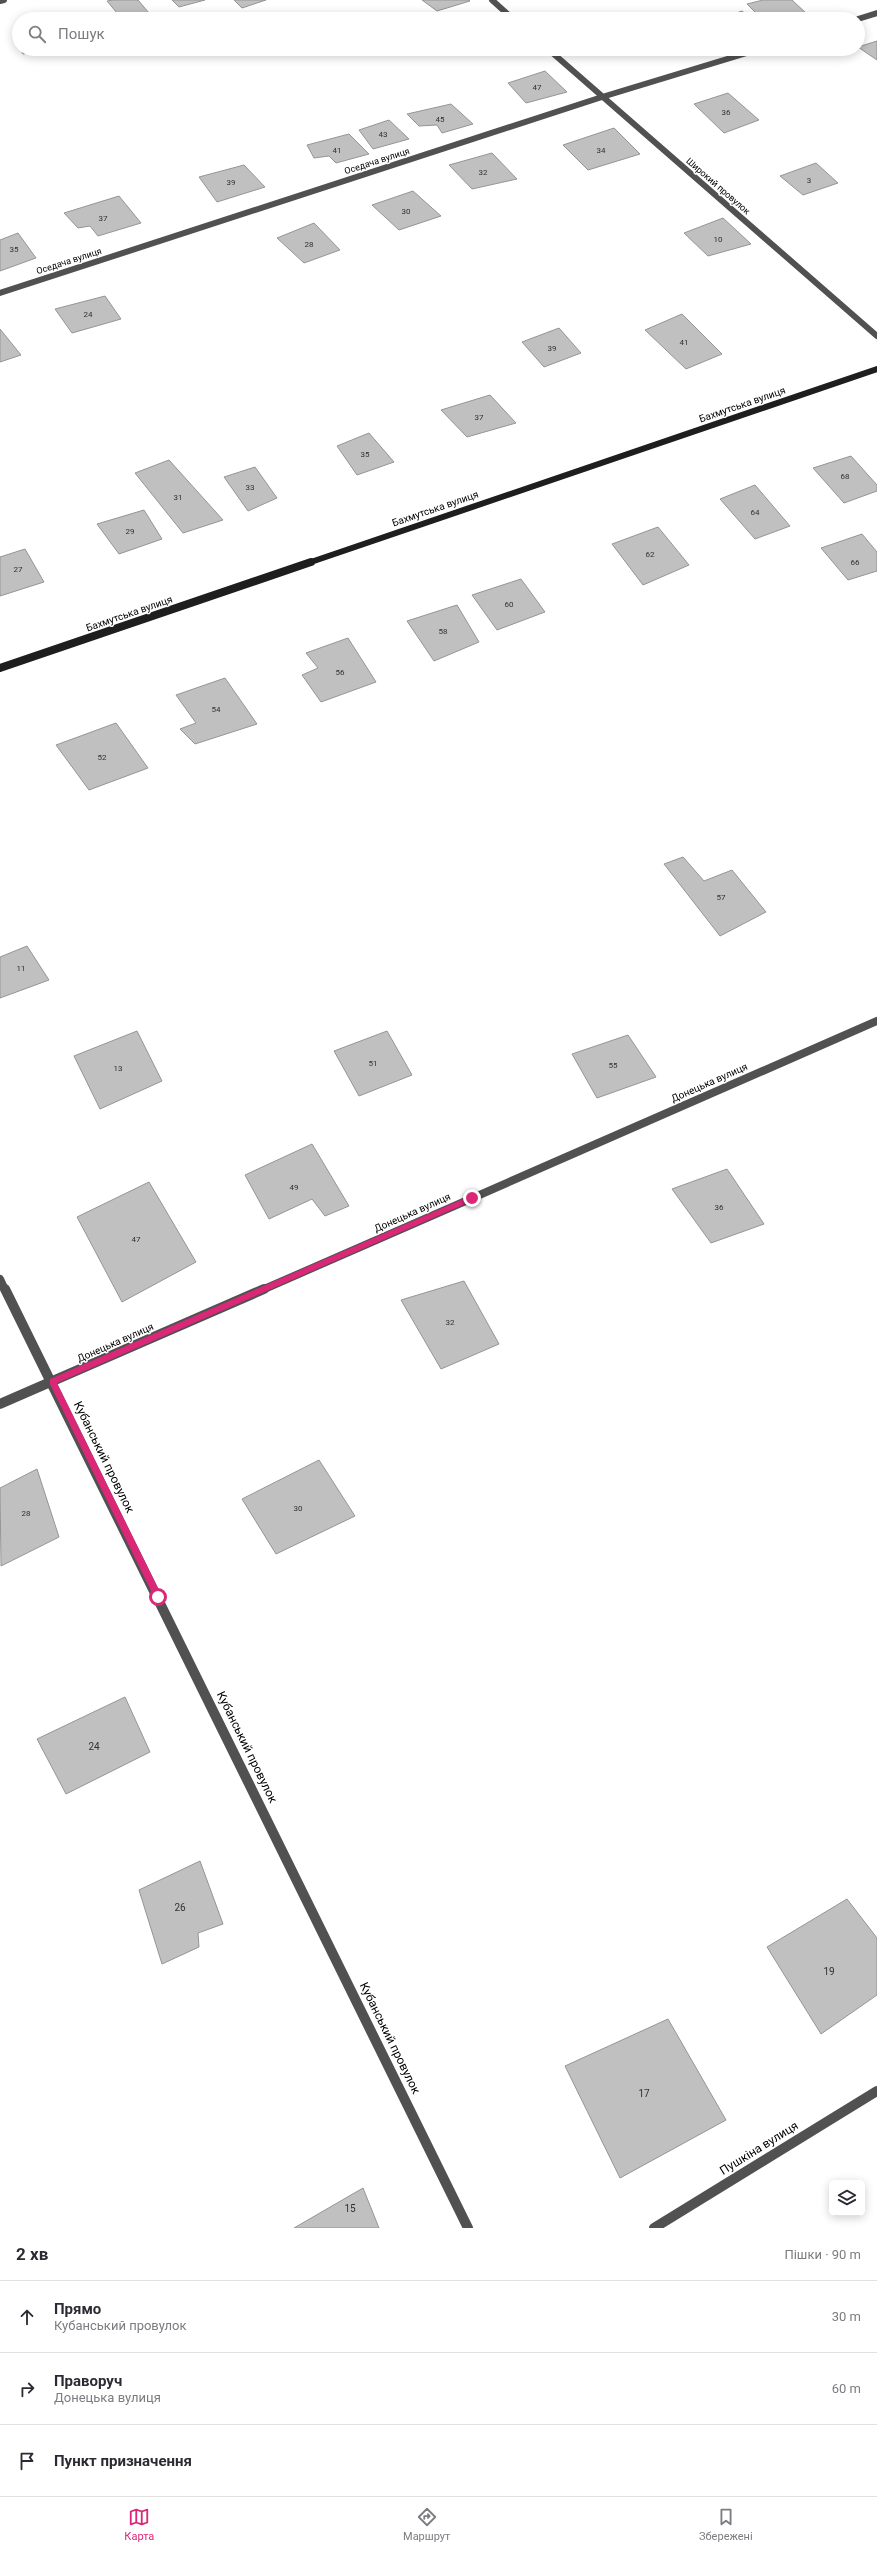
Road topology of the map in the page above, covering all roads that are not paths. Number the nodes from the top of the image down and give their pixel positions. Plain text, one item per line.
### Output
1 (4, 0) edge
2 (492, 0) edge
3 (0, 1) edge
4 (506, 12) edge
5 (877, 13) edge
6 (865, 17) edge
7 (556, 56) edge
8 (737, 56) edge
9 (602, 97) junction
10 (0, 293) edge
11 (877, 336) edge
12 (877, 369) edge
13 (0, 668) edge
14 (877, 1021) edge
15 (0, 1279) edge
16 (52, 1382) junction
17 (0, 1404) edge
18 (877, 2091) edge
19 (468, 2228) edge
20 (654, 2228) edge

1 - 3 street
2 - 4 street
5 - 6 street
7 - 9 street, Широкий провулок
8 - 9 street, Оседача вулиця
9 - 10 street, Оседача вулиця
9 - 11 street, Широкий провулок
12 - 13 street, Бахмутська вулиця
14 - 16 street, Донецька вулиця
15 - 16 street, Кубанський провулок
16 - 17 street, Донецька вулиця
16 - 19 street, Кубанський провулок
18 - 20 street, Пушкіна вулиця

